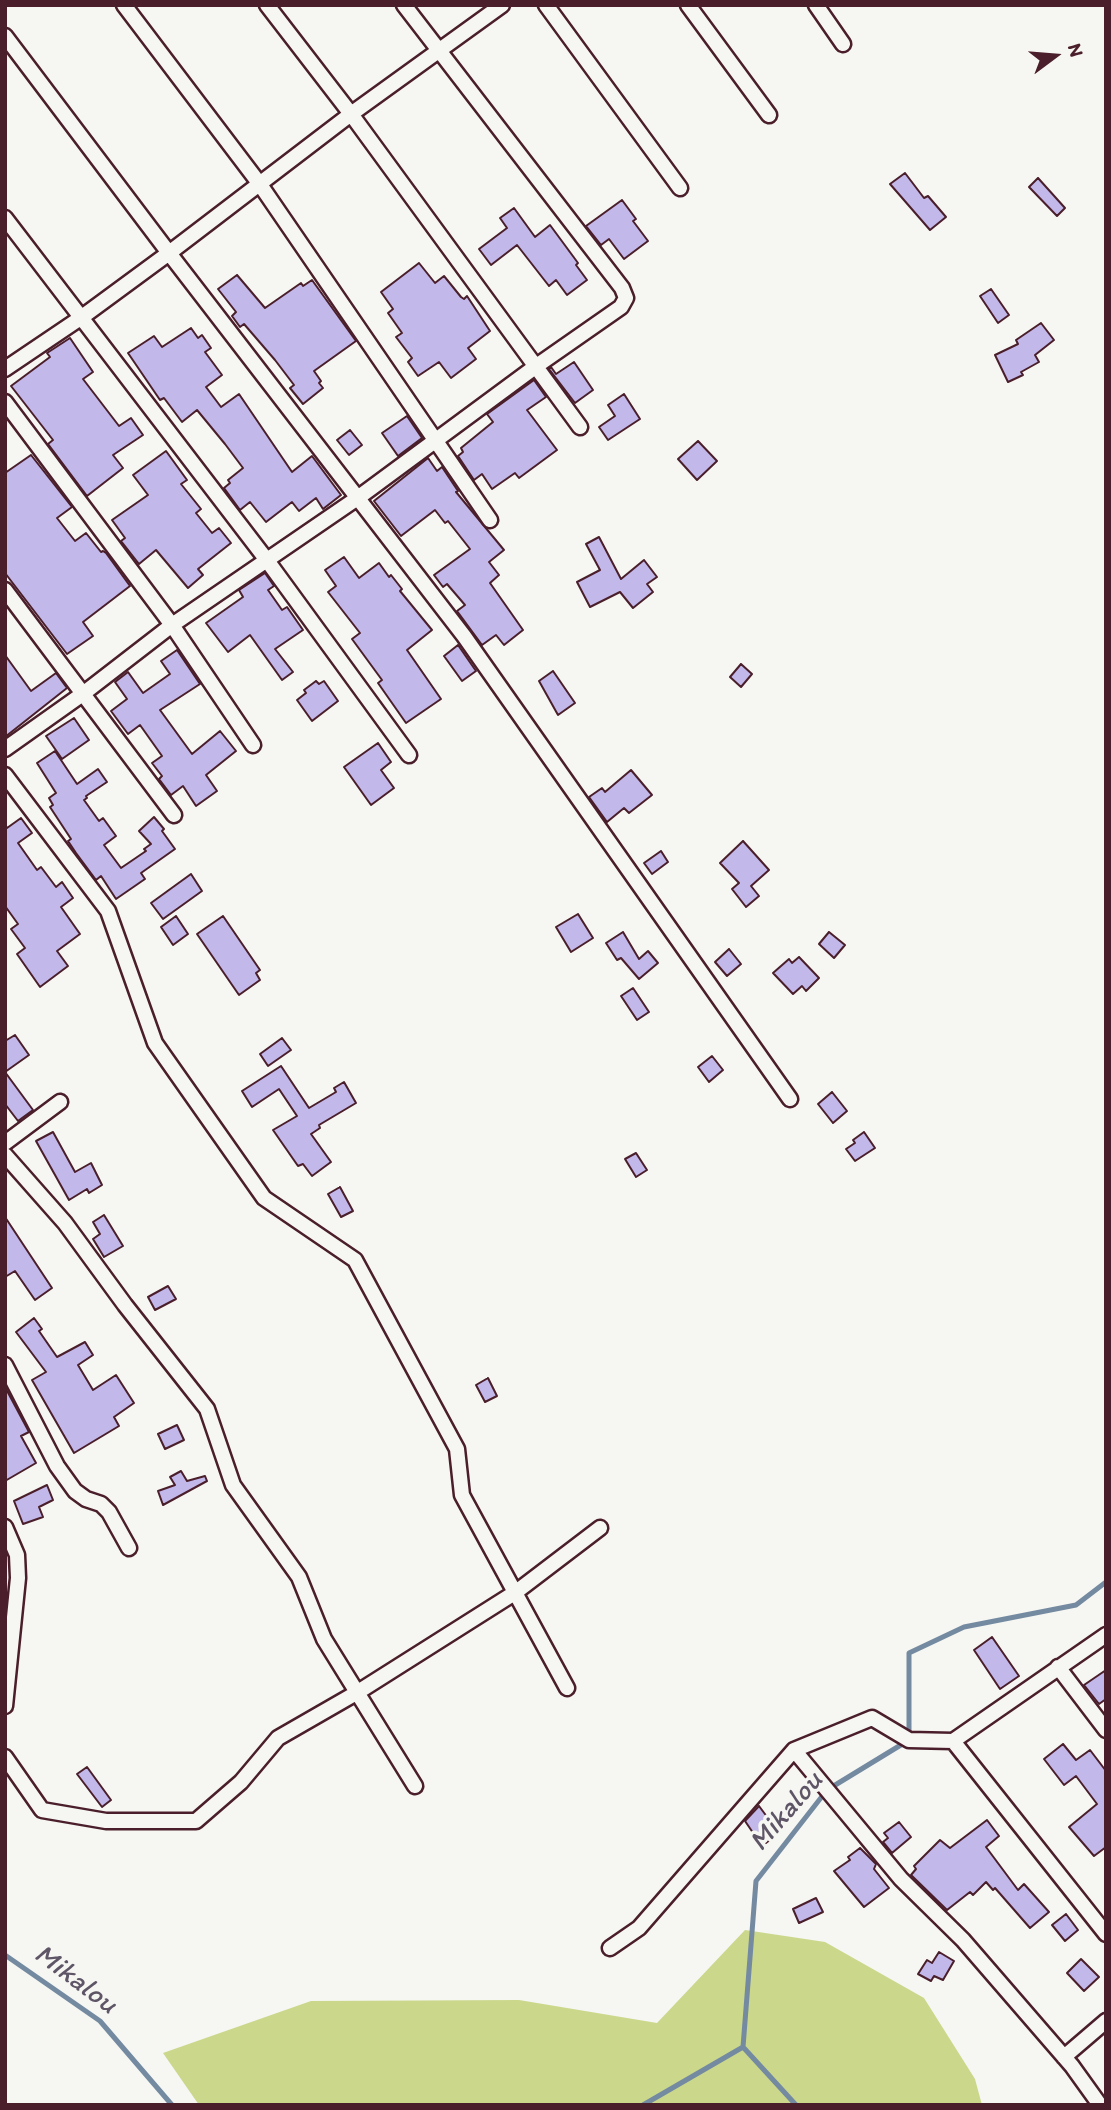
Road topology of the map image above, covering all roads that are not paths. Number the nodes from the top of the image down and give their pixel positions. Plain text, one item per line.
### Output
1 (124, 5) edge
2 (267, 5) edge
3 (404, 5) edge
4 (502, 5) edge
5 (546, 5) edge
6 (688, 5) edge
7 (816, 5) edge
8 (5, 36) edge
9 (843, 44) dead end
10 (440, 52) junction
11 (351, 114) junction
12 (769, 115) dead end
13 (259, 183) junction
14 (680, 188) dead end
15 (5, 218) edge
16 (169, 253) junction
17 (82, 317) junction
18 (534, 367) junction
19 (5, 369) edge
20 (5, 402) edge
21 (580, 427) dead end
22 (437, 440) junction
23 (359, 497) junction
24 (490, 520) dead end
25 (266, 559) junction
26 (5, 590) edge
27 (172, 625) junction
28 (84, 692) junction
29 (253, 745) dead end
30 (5, 749) edge
31 (409, 755) dead end
32 (5, 775) edge
33 (174, 815) dead end
34 (790, 1099) dead end
35 (60, 1102) dead end
36 (5, 1143) edge
37 (5, 1154) edge
38 (5, 1366) edge
39 (5, 1527) edge
40 (600, 1528) dead end
41 (129, 1548) dead end
42 (516, 1592) junction
43 (1106, 1635) edge
44 (1058, 1667) junction
45 (567, 1688) dead end
46 (358, 1692) junction
47 (5, 1706) edge
48 (1106, 1730) edge
49 (953, 1741) junction
50 (794, 1750) junction
51 (5, 1757) edge
52 (415, 1786) dead end
53 (1106, 1934) edge
54 (610, 1948) dead end
55 (1106, 2021) edge
56 (1064, 2057) junction
57 (1100, 2105) edge

1 - 13 street
2 - 11 street
3 - 10 street
4 - 10 street
5 - 14 street
6 - 12 street
7 - 9 street
8 - 16 street
10 - 11 street
10 - 18 street
11 - 13 street
11 - 18 street
13 - 16 street
13 - 22 street
15 - 17 street
16 - 17 street
16 - 23 street
17 - 19 street
17 - 25 street
18 - 21 street
18 - 22 street
20 - 27 street
22 - 23 street
22 - 24 street
23 - 25 street
23 - 34 street
25 - 27 street
25 - 31 street
26 - 28 street
27 - 28 street
27 - 29 street
28 - 30 street
28 - 33 street
32 - 42 street
35 - 36 street
37 - 46 street
38 - 41 street
39 - 47 street
40 - 42 street
42 - 45 street
42 - 46 street
43 - 44 street
44 - 48 street
44 - 49 street
46 - 51 street
46 - 52 street
49 - 50 street
49 - 53 street
50 - 54 street
50 - 56 street
55 - 56 street
56 - 57 street

